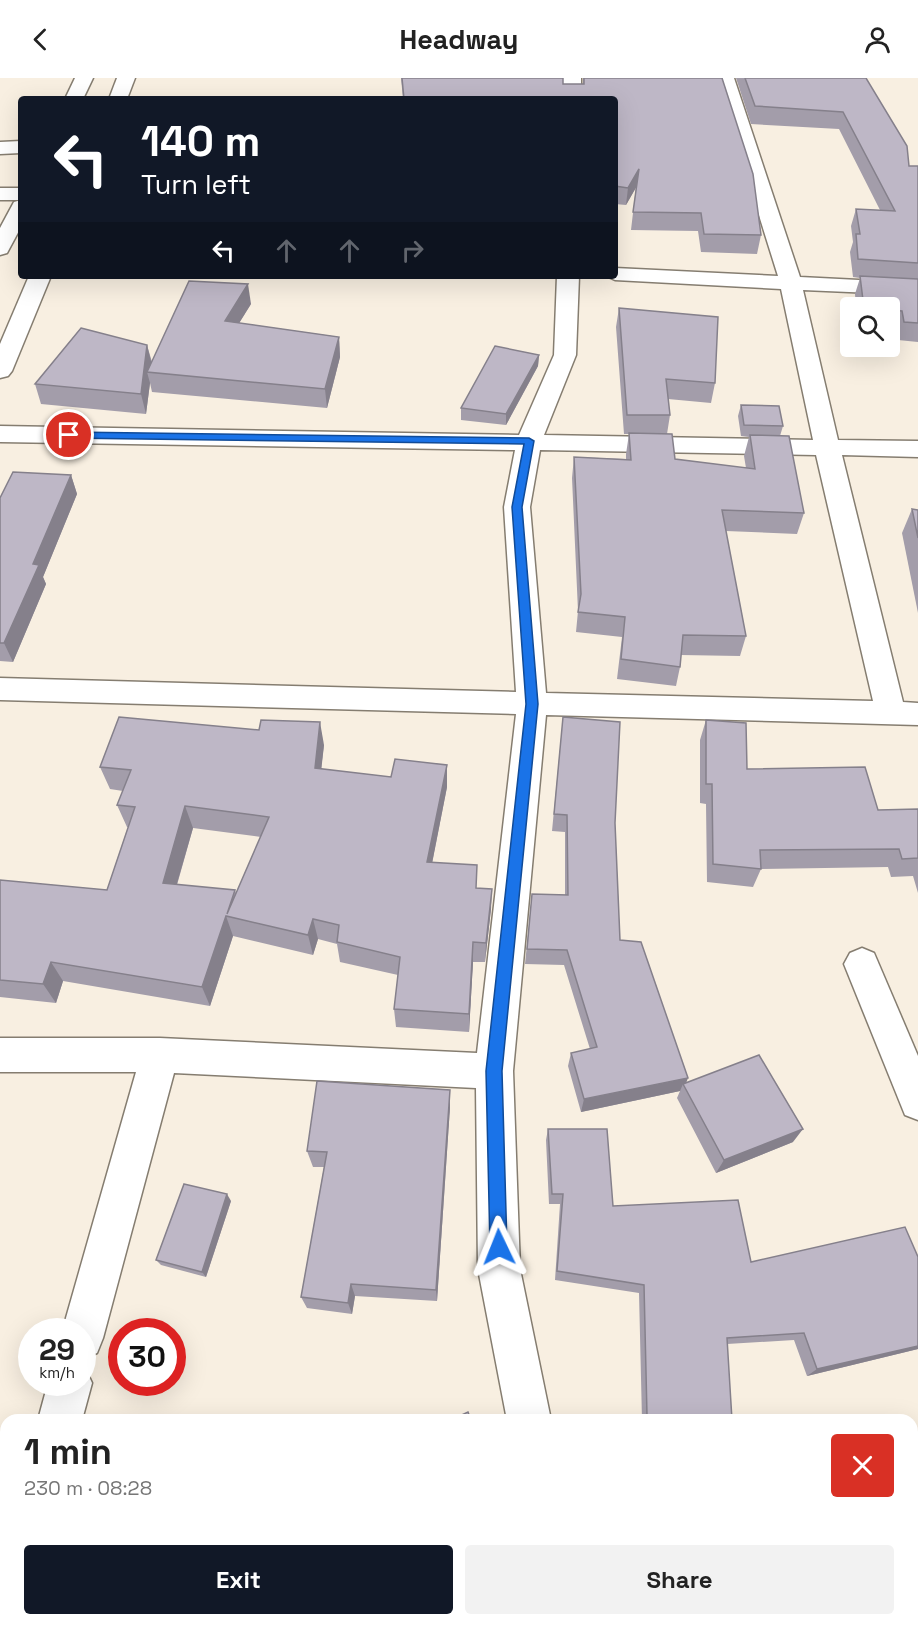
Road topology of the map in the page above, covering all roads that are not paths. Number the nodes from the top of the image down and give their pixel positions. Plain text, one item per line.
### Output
1 (84, 78) edge
2 (126, 78) edge
3 (572, 78) edge
4 (724, 78) edge
5 (75, 96) edge
6 (119, 96) edge
7 (572, 96) edge
8 (18, 147) edge
9 (0, 148) edge
10 (0, 194) edge
11 (18, 194) edge
12 (18, 212) edge
13 (0, 249) edge
14 (618, 274) edge
15 (39, 279) edge
16 (567, 279) edge
17 (791, 283) junction
18 (918, 289) edge
19 (0, 371) edge
20 (0, 434) edge
21 (529, 441) junction
22 (827, 447) junction
23 (918, 449) edge
24 (0, 689) edge
25 (532, 704) junction
26 (904, 714) edge
27 (862, 964) dead end
28 (0, 1055) edge
29 (160, 1055) junction
30 (494, 1071) junction
31 (918, 1102) edge
32 (88, 1318) edge
33 (66, 1396) edge
34 (62, 1414) edge
35 (528, 1414) edge

1 - 5 street
2 - 6 street
3 - 7 street
4 - 17 street
8 - 9 street
10 - 11 street
12 - 13 street
14 - 17 street
15 - 19 street
16 - 21 street
17 - 18 street
17 - 22 street
20 - 21 street
21 - 22 street
21 - 25 street
22 - 23 street
22 - 26 street
24 - 25 street
25 - 26 street
25 - 30 street
27 - 31 street
28 - 29 street
29 - 30 street
29 - 32 street
30 - 35 street
33 - 34 street

